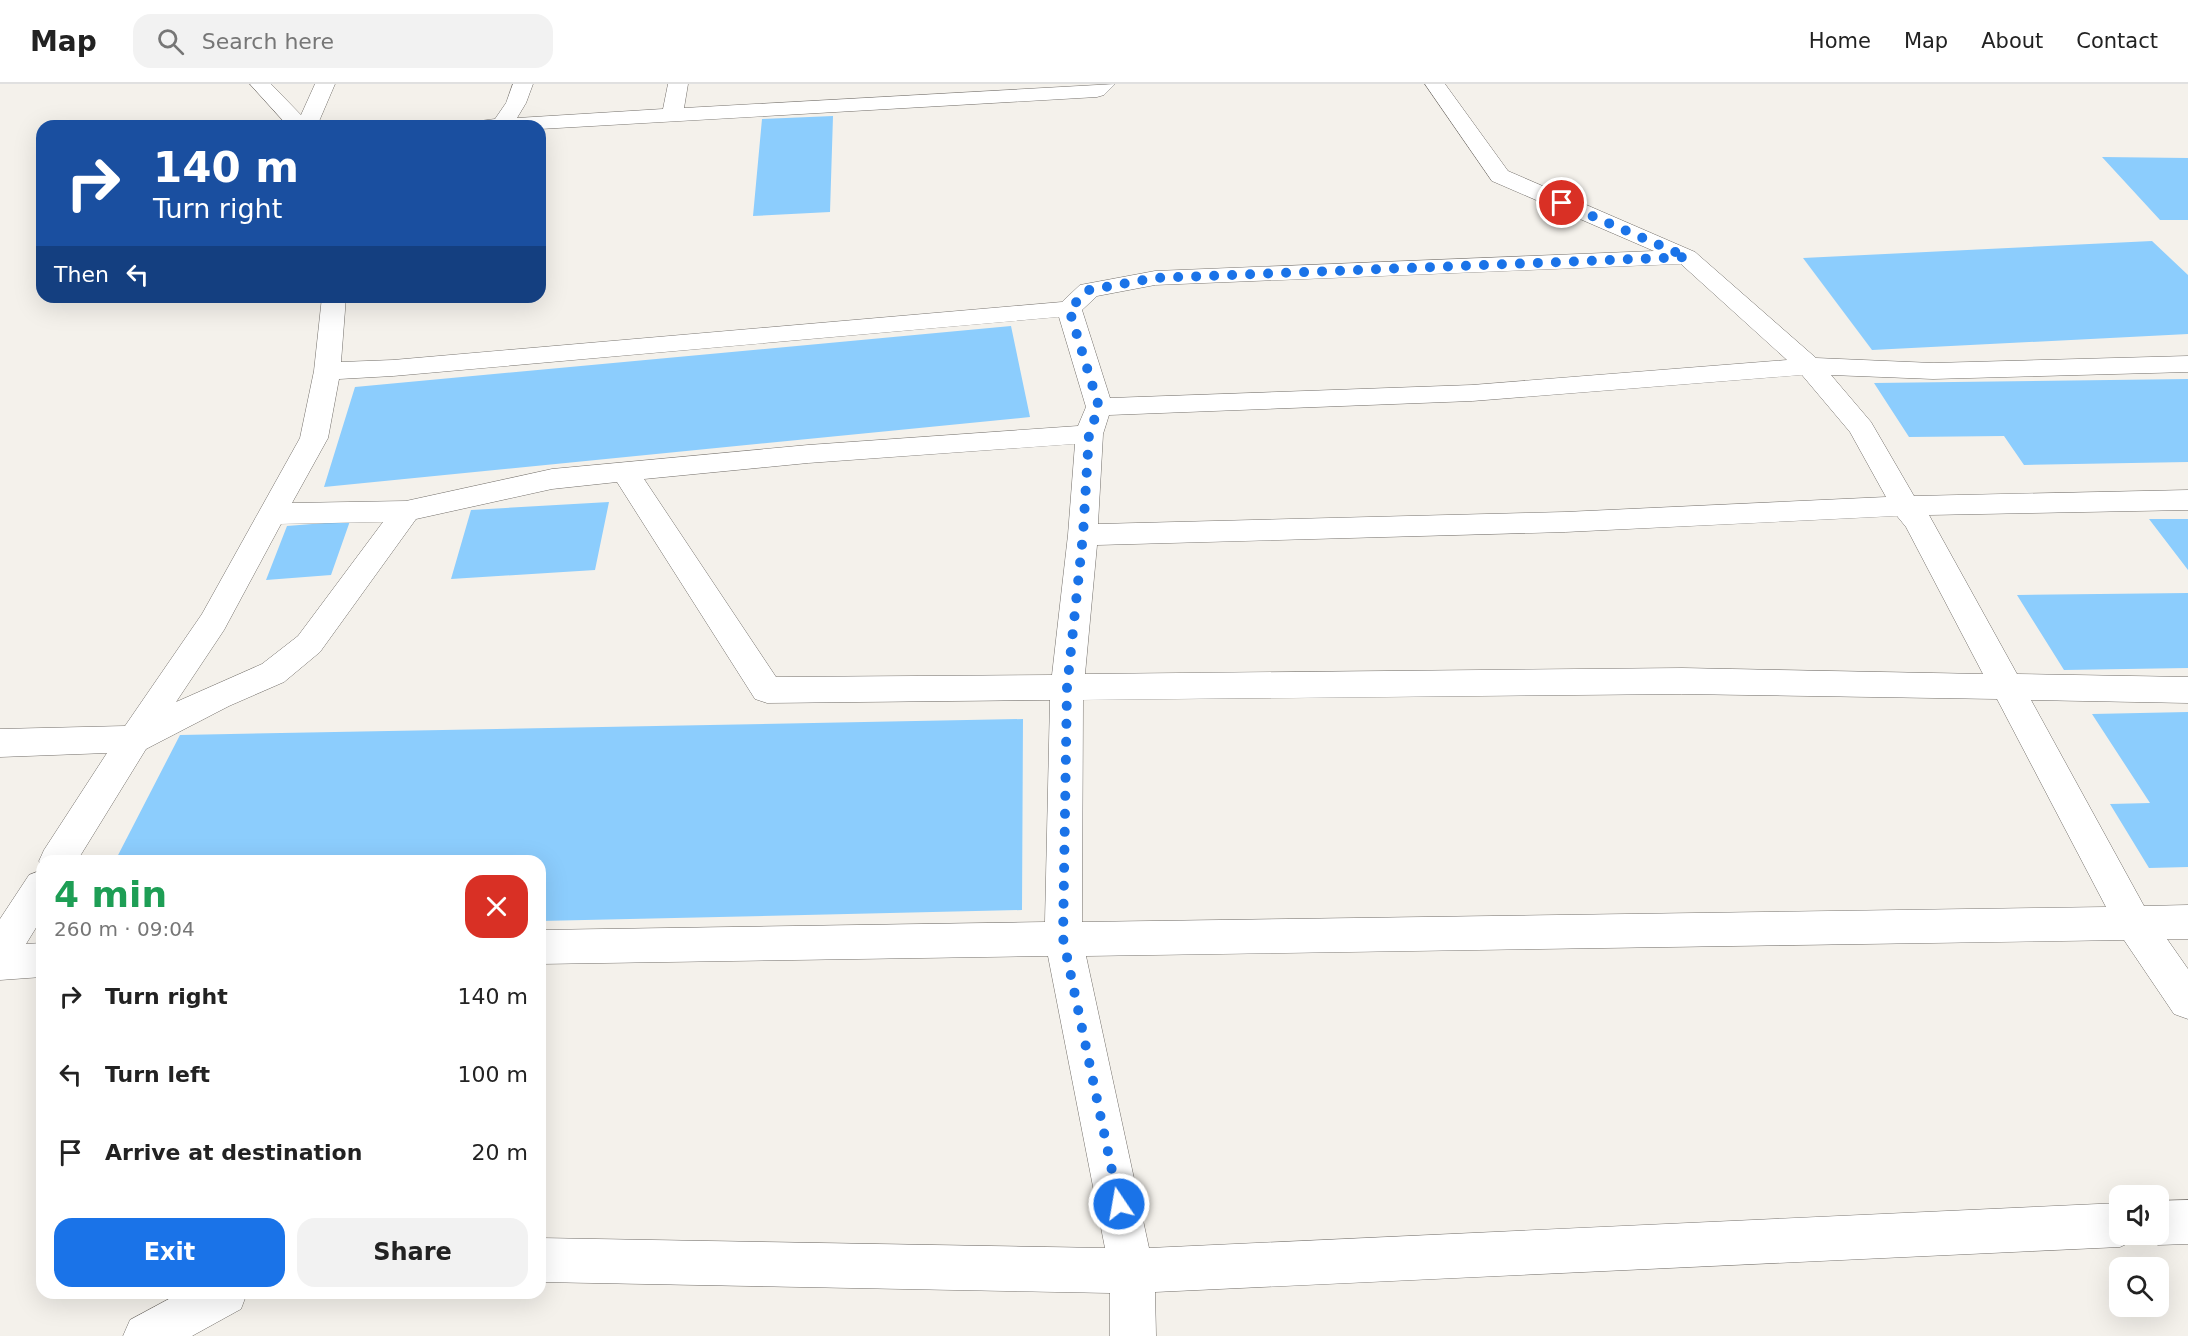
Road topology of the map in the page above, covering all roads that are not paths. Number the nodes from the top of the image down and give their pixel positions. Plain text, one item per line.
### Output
1 (260, 84) edge
2 (325, 84) edge
3 (523, 84) edge
4 (678, 84) edge
5 (1105, 84) edge
6 (1435, 84) edge
7 (672, 115) junction
8 (294, 120) edge
9 (309, 120) edge
10 (505, 120) edge
11 (546, 122) edge
12 (1687, 257) junction
13 (333, 303) edge
14 (1069, 309) junction
15 (2188, 364) edge
16 (1809, 366) junction
17 (327, 371) junction
18 (1094, 421) junction
19 (625, 472) junction
20 (2188, 500) edge
21 (1905, 506) junction
22 (406, 511) junction
23 (272, 514) junction
24 (1083, 535) junction
25 (1067, 688) junction
26 (2006, 688) junction
27 (2188, 690) edge
28 (134, 739) junction
29 (0, 743) edge
30 (61, 855) edge
31 (36, 895) edge
32 (2188, 922) edge
33 (2134, 923) junction
34 (1063, 938) junction
35 (546, 947) edge
36 (0, 952) edge
37 (36, 960) edge
38 (0, 963) edge
39 (2188, 1001) edge
40 (2188, 1222) edge
41 (2169, 1223) edge
42 (2109, 1226) edge
43 (546, 1260) edge
44 (1132, 1270) junction
45 (214, 1299) edge
46 (146, 1336) edge
47 (1133, 1336) edge

1 - 8 street
2 - 9 street
3 - 10 street
4 - 7 street
5 - 7 street
6 - 12 street
7 - 11 street
12 - 14 street
12 - 16 street
13 - 17 street
14 - 17 street
14 - 18 street
15 - 16 street
16 - 18 street
16 - 21 street
17 - 23 street
18 - 19 street
18 - 24 street
19 - 22 street
19 - 25 street
20 - 21 street
21 - 24 street
21 - 26 street
22 - 23 street
22 - 28 street
23 - 28 street
24 - 25 street
25 - 26 street
25 - 34 street
26 - 27 street
26 - 33 street
28 - 29 street
28 - 30 street
31 - 36 street
32 - 33 street
33 - 34 street
33 - 39 street
34 - 35 street
34 - 44 street
37 - 38 street
40 - 41 street
42 - 44 street
43 - 44 street
44 - 47 street
45 - 46 street

